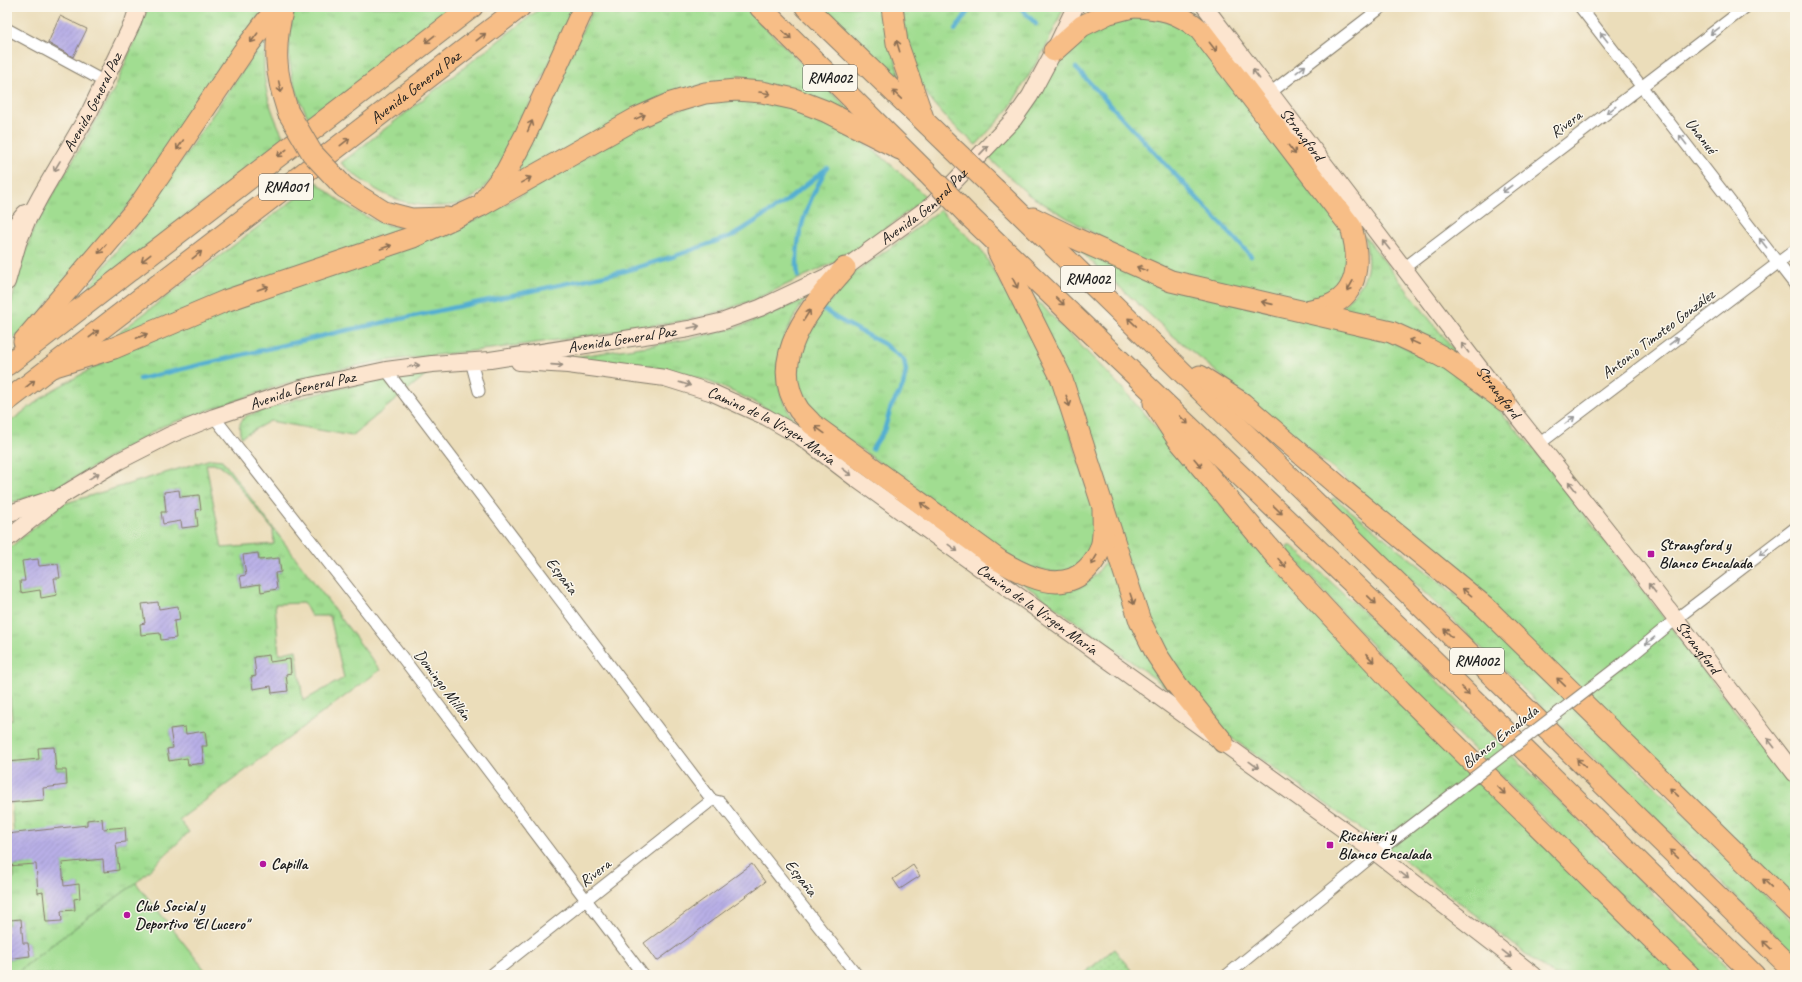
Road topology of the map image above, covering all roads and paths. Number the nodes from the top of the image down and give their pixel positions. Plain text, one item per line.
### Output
1 (138, 7) edge
2 (277, 7) edge
3 (283, 7) edge
4 (472, 7) edge
5 (520, 7) edge
6 (584, 7) edge
7 (760, 7) edge
8 (806, 7) edge
9 (892, 7) edge
10 (1075, 7) edge
11 (1132, 7) edge
12 (1382, 7) edge
13 (1580, 7) edge
14 (1746, 7) edge
15 (1206, 9) edge
16 (1190, 22) junction
17 (7, 29) edge
18 (1054, 51) junction
19 (105, 82) junction
20 (1642, 86) junction
21 (1270, 93) junction
22 (925, 122) junction
23 (900, 149) junction
24 (41, 195) junction
25 (480, 206) junction
26 (1016, 209) junction
27 (454, 218) junction
28 (1360, 225) junction
29 (7, 234) edge
30 (991, 236) junction
31 (1795, 250) edge
32 (1778, 262) junction
33 (845, 268) junction
34 (1404, 268) junction
35 (7, 282) edge
36 (1795, 285) edge
37 (1305, 312) junction
38 (1160, 349) junction
39 (490, 360) junction
40 (471, 361) junction
41 (7, 363) edge
42 (52, 367) junction
43 (386, 370) junction
44 (1136, 374) junction
45 (479, 391) dead end
46 (7, 401) edge
47 (1505, 401) junction
48 (802, 413) junction
49 (214, 417) junction
50 (788, 430) junction
51 (1539, 444) junction
52 (61, 496) junction
53 (1103, 509) junction
54 (7, 514) edge
55 (1795, 528) edge
56 (7, 539) edge
57 (1676, 619) junction
58 (1223, 742) junction
59 (1795, 774) edge
60 (716, 801) junction
61 (1376, 853) junction
62 (586, 900) junction
63 (1795, 911) edge
64 (1795, 972) edge
65 (491, 975) edge
66 (643, 975) edge
67 (857, 975) edge
68 (1227, 975) edge
69 (1534, 975) edge
70 (1689, 975) edge
71 (1754, 975) edge

1 - 19 street, Avenida General Paz
2 -> 41 highway
3 -> 27 highway, bridge
4 -> 41 highway, Avenida General Paz / RNA001
42 -> 5 highway, Avenida General Paz / RNA001
25 -> 6 highway
7 -> 23 highway, RNA002
22 -> 8 highway, RNA002
22 -> 9 highway
10 - 18 street, Avenida General Paz
11 - 16 highway
11 - 18 highway
21 -> 12 street
20 -> 13 street, Unanué
14 -> 20 street, Rivera
15 - 16 street
21 -> 15 street, Strangford
16 -> 28 highway
17 - 19 street
33 -> 18 street, Avenida General Paz
19 -> 24 street, Avenida General Paz
32 -> 20 street, Unanué
20 -> 34 street, Rivera
21 - 28 street, Strangford
22 - 26 highway, RNA002, bridge
25 -> 23 highway
23 - 30 highway, RNA002, bridge
24 - 29 street, Avenida General Paz
24 - 35 street, Avenida General Paz
25 - 27 highway
37 -> 26 highway
38 -> 26 highway, RNA002
42 -> 27 highway
34 -> 28 street, Strangford
28 -> 37 highway
30 -> 44 highway, RNA002
30 -> 53 highway
31 - 32 street, Antonio Timoteo González
32 - 36 street, Unanué
51 -> 32 street, Antonio Timoteo González
39 -> 33 street, Avenida General Paz
48 -> 33 highway
47 -> 34 street, Strangford
47 -> 37 highway
63 -> 38 highway, RNA002
64 -> 38 highway, RNA002
39 - 40 street, Avenida General Paz
39 -> 50 street, Camino de la Virgen María
43 -> 40 street, Avenida General Paz
40 - 45 street
46 -> 42 highway, Avenida General Paz / RNA001
43 - 49 street, Avenida General Paz
43 - 60 street, España
44 -> 70 highway, RNA002
44 -> 71 highway, RNA002
47 - 51 street, Strangford
48 - 50 street
53 -> 48 highway
52 -> 49 street, Avenida General Paz
49 - 62 street, Domingo Millán
50 -> 58 street, Camino de la Virgen María
57 -> 51 street, Strangford
52 - 54 street, Avenida General Paz
52 - 56 street, Avenida General Paz
53 -> 58 highway
55 -> 57 street, Blanco Encalada
59 -> 57 street, Strangford
57 -> 61 street, Blanco Encalada, bridge
58 -> 61 street, Camino de la Virgen María
60 - 62 street, Rivera
60 - 67 street, España
61 - 68 street, Blanco Encalada
61 -> 69 street, Camino de la Virgen María
62 - 65 street, Rivera
62 - 66 street, Domingo Millán

